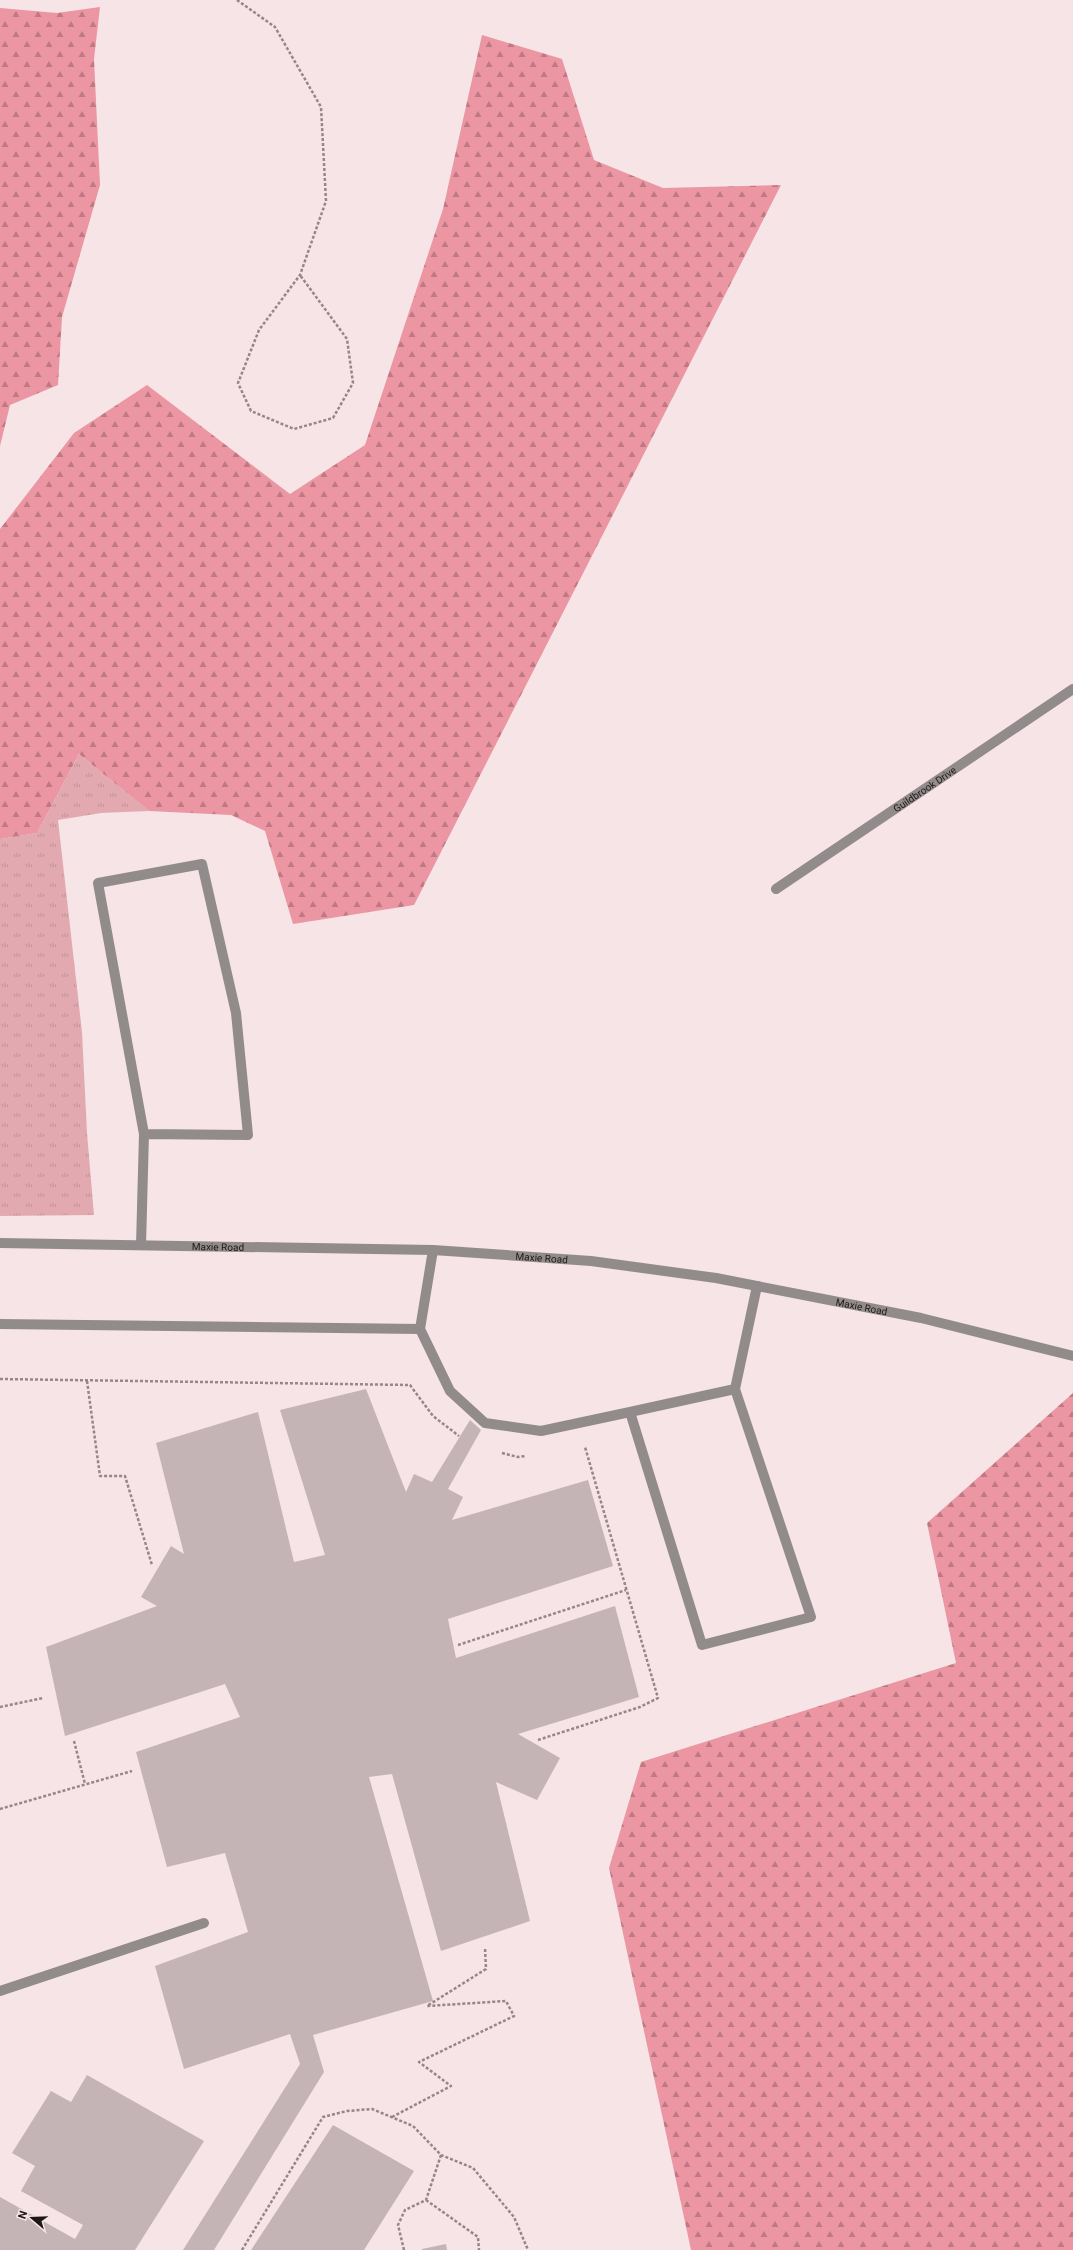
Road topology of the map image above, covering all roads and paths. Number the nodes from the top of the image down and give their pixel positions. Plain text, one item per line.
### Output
1 (237, 0) edge
2 (300, 275) junction
3 (1073, 689) edge
4 (776, 889) dead end
5 (144, 1134) junction
6 (0, 1243) edge
7 (142, 1245) junction
8 (433, 1250) junction
9 (757, 1286) junction
10 (0, 1324) edge
11 (420, 1329) junction
12 (1073, 1356) edge
13 (0, 1379) edge
14 (87, 1381) junction
15 (735, 1389) junction
16 (630, 1412) junction
17 (465, 1441) dead end
18 (577, 1448) dead end
19 (495, 1451) dead end
20 (533, 1455) dead end
21 (152, 1565) dead end
22 (626, 1590) junction
23 (458, 1645) dead end
24 (43, 1698) dead end
25 (0, 1707) edge
26 (538, 1740) dead end
27 (74, 1741) dead end
28 (132, 1771) dead end
29 (85, 1784) junction
30 (0, 1809) edge
31 (204, 1924) dead end
32 (485, 1948) dead end
33 (0, 1990) edge
34 (392, 2118) junction
35 (441, 2155) junction
36 (426, 2200) junction
37 (242, 2250) edge
38 (404, 2250) edge
39 (479, 2250) edge
40 (528, 2250) edge

1 - 2 path
2 - 2 path
3 - 4 street, Guildbrook Drive
5 - 5 street
5 - 7 street
6 - 7 street, Maxie Road
7 - 8 street, Maxie Road
8 - 9 street, Maxie Road
8 - 11 street
9 - 12 street, Maxie Road
9 - 15 street
10 - 11 street
11 - 16 street
13 - 14 path
14 - 17 path
14 - 21 path
15 - 16 street
15 - 16 street
18 - 22 path
19 - 20 path
22 - 23 path
22 - 26 path
24 - 25 path
27 - 29 path
28 - 29 path
29 - 30 path
31 - 33 street
32 - 34 path
34 - 35 path
34 - 37 path
35 - 36 path
35 - 40 path
36 - 38 path
36 - 39 path

